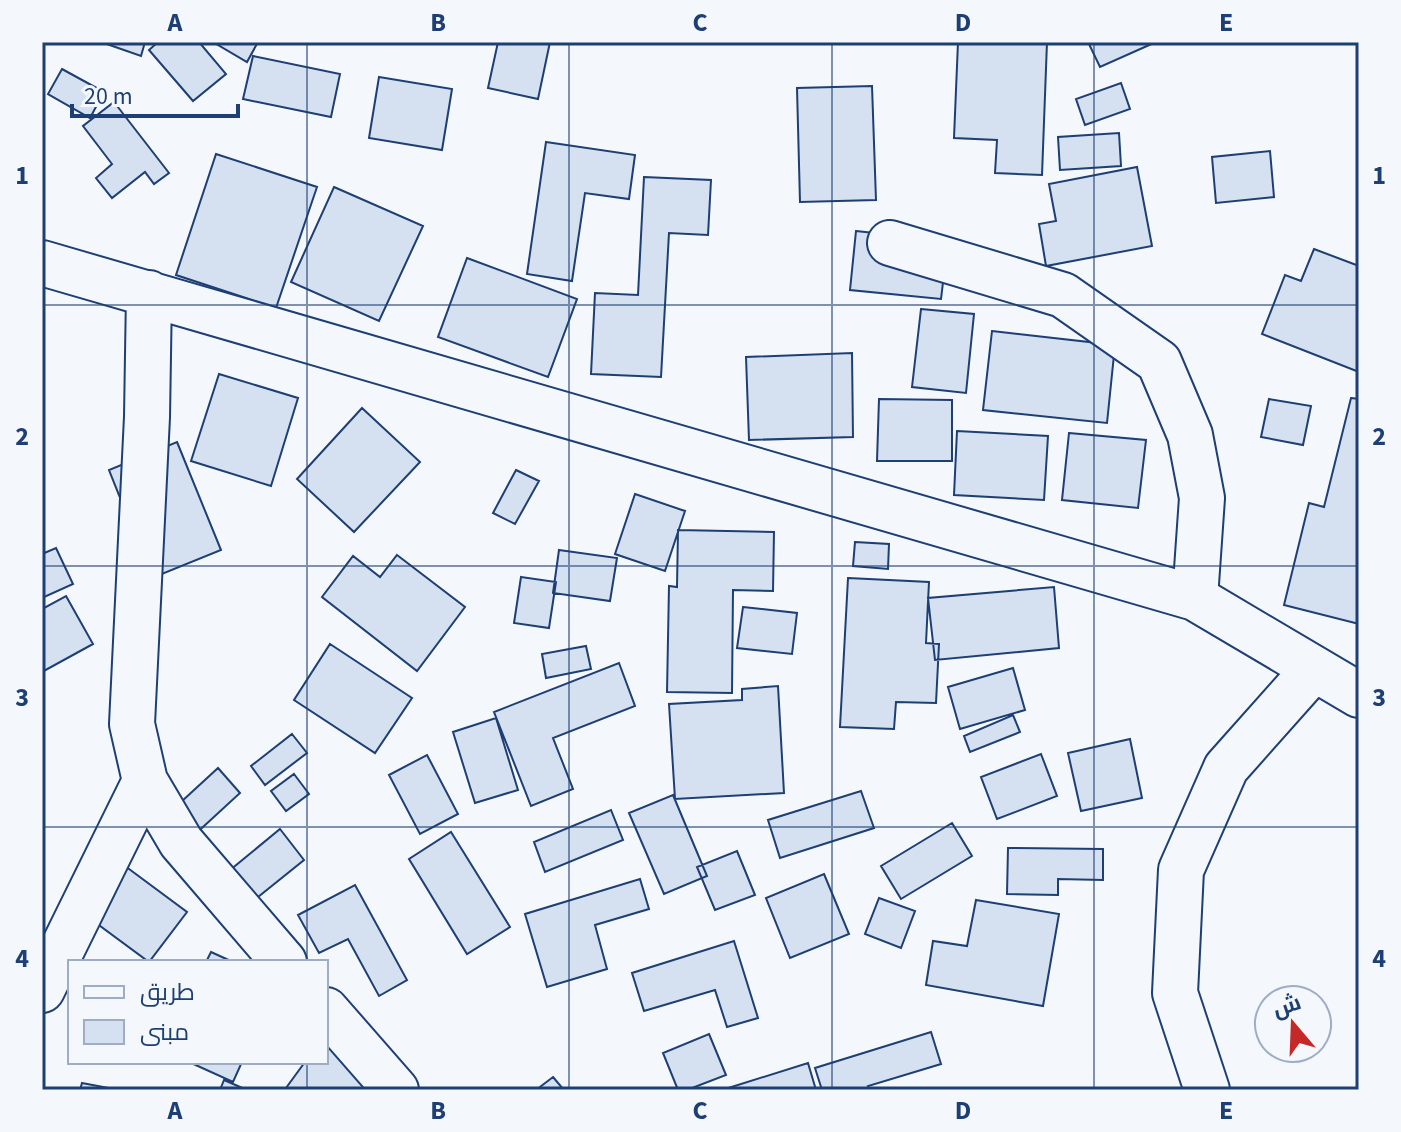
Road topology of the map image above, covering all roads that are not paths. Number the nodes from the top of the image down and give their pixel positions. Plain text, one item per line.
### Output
1 (890, 243) dead end
2 (42, 263) edge
3 (149, 293) junction
4 (1195, 598) junction
5 (1314, 669) junction
6 (1359, 695) edge
7 (145, 781) junction
8 (282, 960) edge
9 (42, 990) edge
10 (328, 1012) edge
11 (396, 1090) edge
12 (1207, 1090) edge

1 - 4 street
2 - 3 street
3 - 4 street
3 - 7 street
4 - 5 street
5 - 6 street
5 - 12 street
7 - 8 street
7 - 9 street
10 - 11 street

